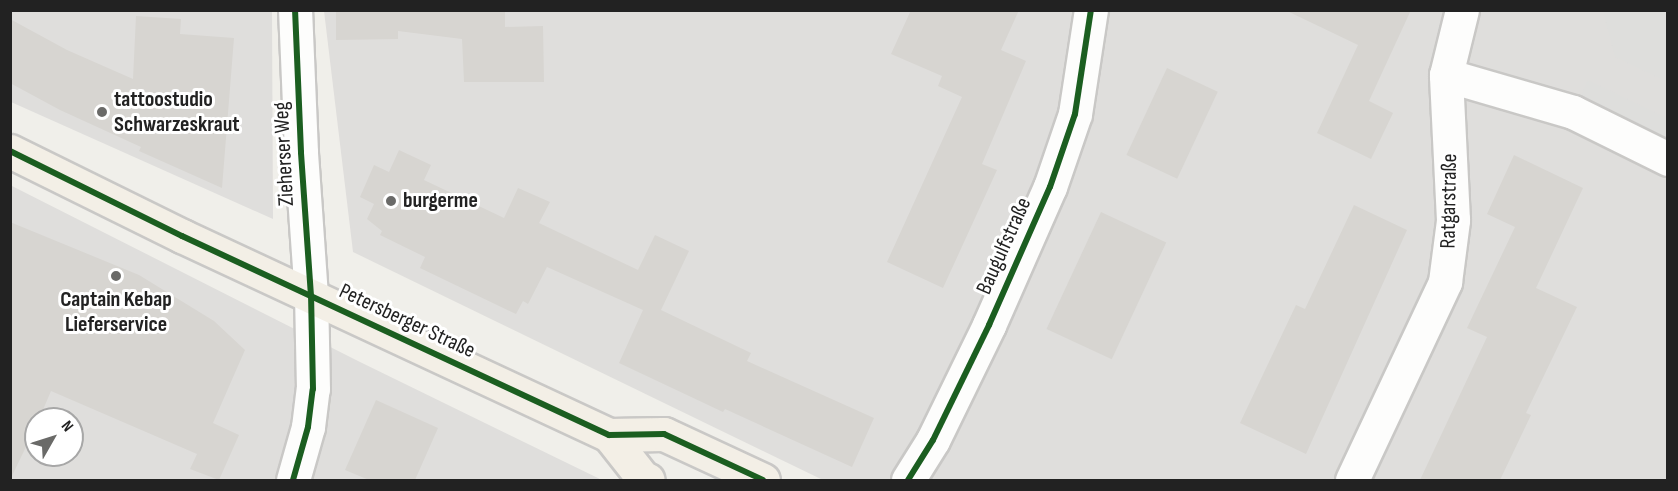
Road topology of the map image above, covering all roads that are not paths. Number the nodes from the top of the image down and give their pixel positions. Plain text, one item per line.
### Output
1 (295, 10) edge
2 (1091, 10) edge
3 (1462, 10) edge
4 (1446, 75) junction
5 (10, 151) edge
6 (1668, 159) edge
7 (311, 296) junction
8 (609, 435) junction
9 (292, 480) edge
10 (648, 480) edge
11 (762, 480) edge
12 (908, 480) edge
13 (1352, 480) edge

1 - 7 street, Zieherser Weg
2 - 12 street, Baugulfstraße
3 - 4 street, Ratgarstraße
4 - 6 street
4 - 13 street, Ratgarstraße
5 - 7 main road, Petersberger Straße
7 - 8 main road, Petersberger Straße
7 - 9 street, Zieherser Weg
8 - 10 main road, Petersberger Straße
8 - 11 main road, Petersberger Straße

